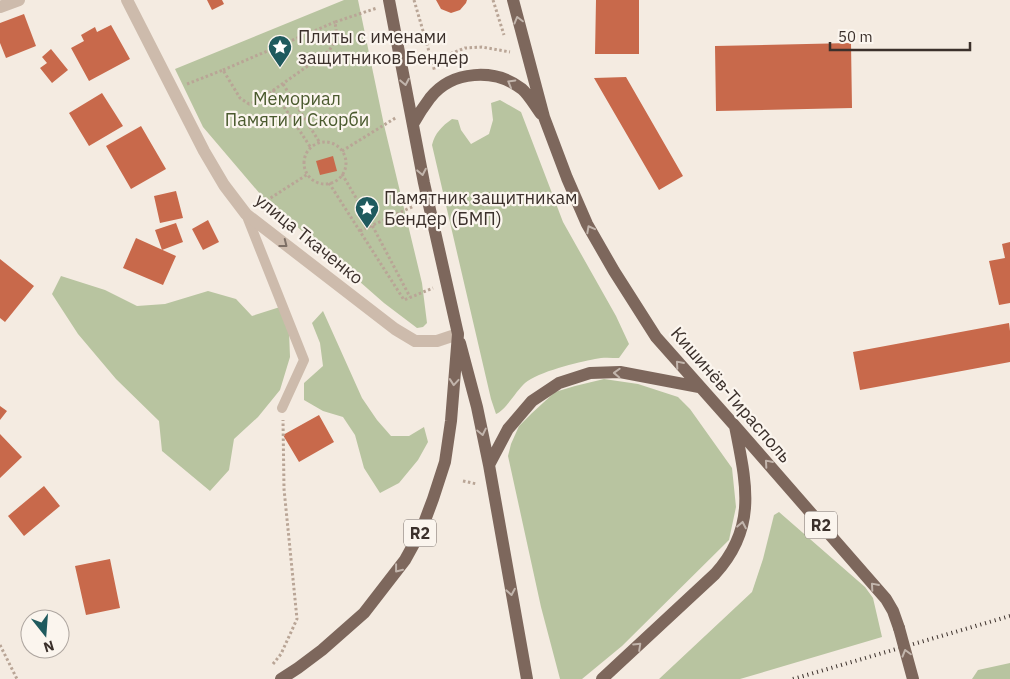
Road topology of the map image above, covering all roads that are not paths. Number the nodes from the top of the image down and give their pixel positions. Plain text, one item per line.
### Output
1 (19, 0) edge
2 (127, 0) edge
3 (513, 0) edge
4 (390, 2) edge
5 (0, 7) edge
6 (544, 118) junction
7 (413, 124) junction
8 (246, 214) junction
9 (458, 334) junction
10 (699, 387) junction
11 (282, 408) road end
12 (736, 426) junction
13 (490, 465) junction
14 (281, 679) edge
15 (527, 679) edge
16 (602, 679) edge
17 (913, 679) edge

1 - 5 street
2 - 8 street, улица Ткаченко
6 -> 3 main road
4 -> 7 main road
6 -> 7 main road, R2
10 -> 6 main road, Кишинёв-Тирасполь / R2
7 -> 9 main road, R2
8 -> 9 street, улица Ткаченко
8 - 11 lane
9 -> 13 main road, R2
9 -> 14 main road, R2
10 - 12 main road, Кишинёв-Тирасполь / R2
10 -> 13 main road
16 -> 12 main road
17 -> 12 main road, Кишинёв-Тирасполь / R2, bridge
13 -> 15 main road, R2

